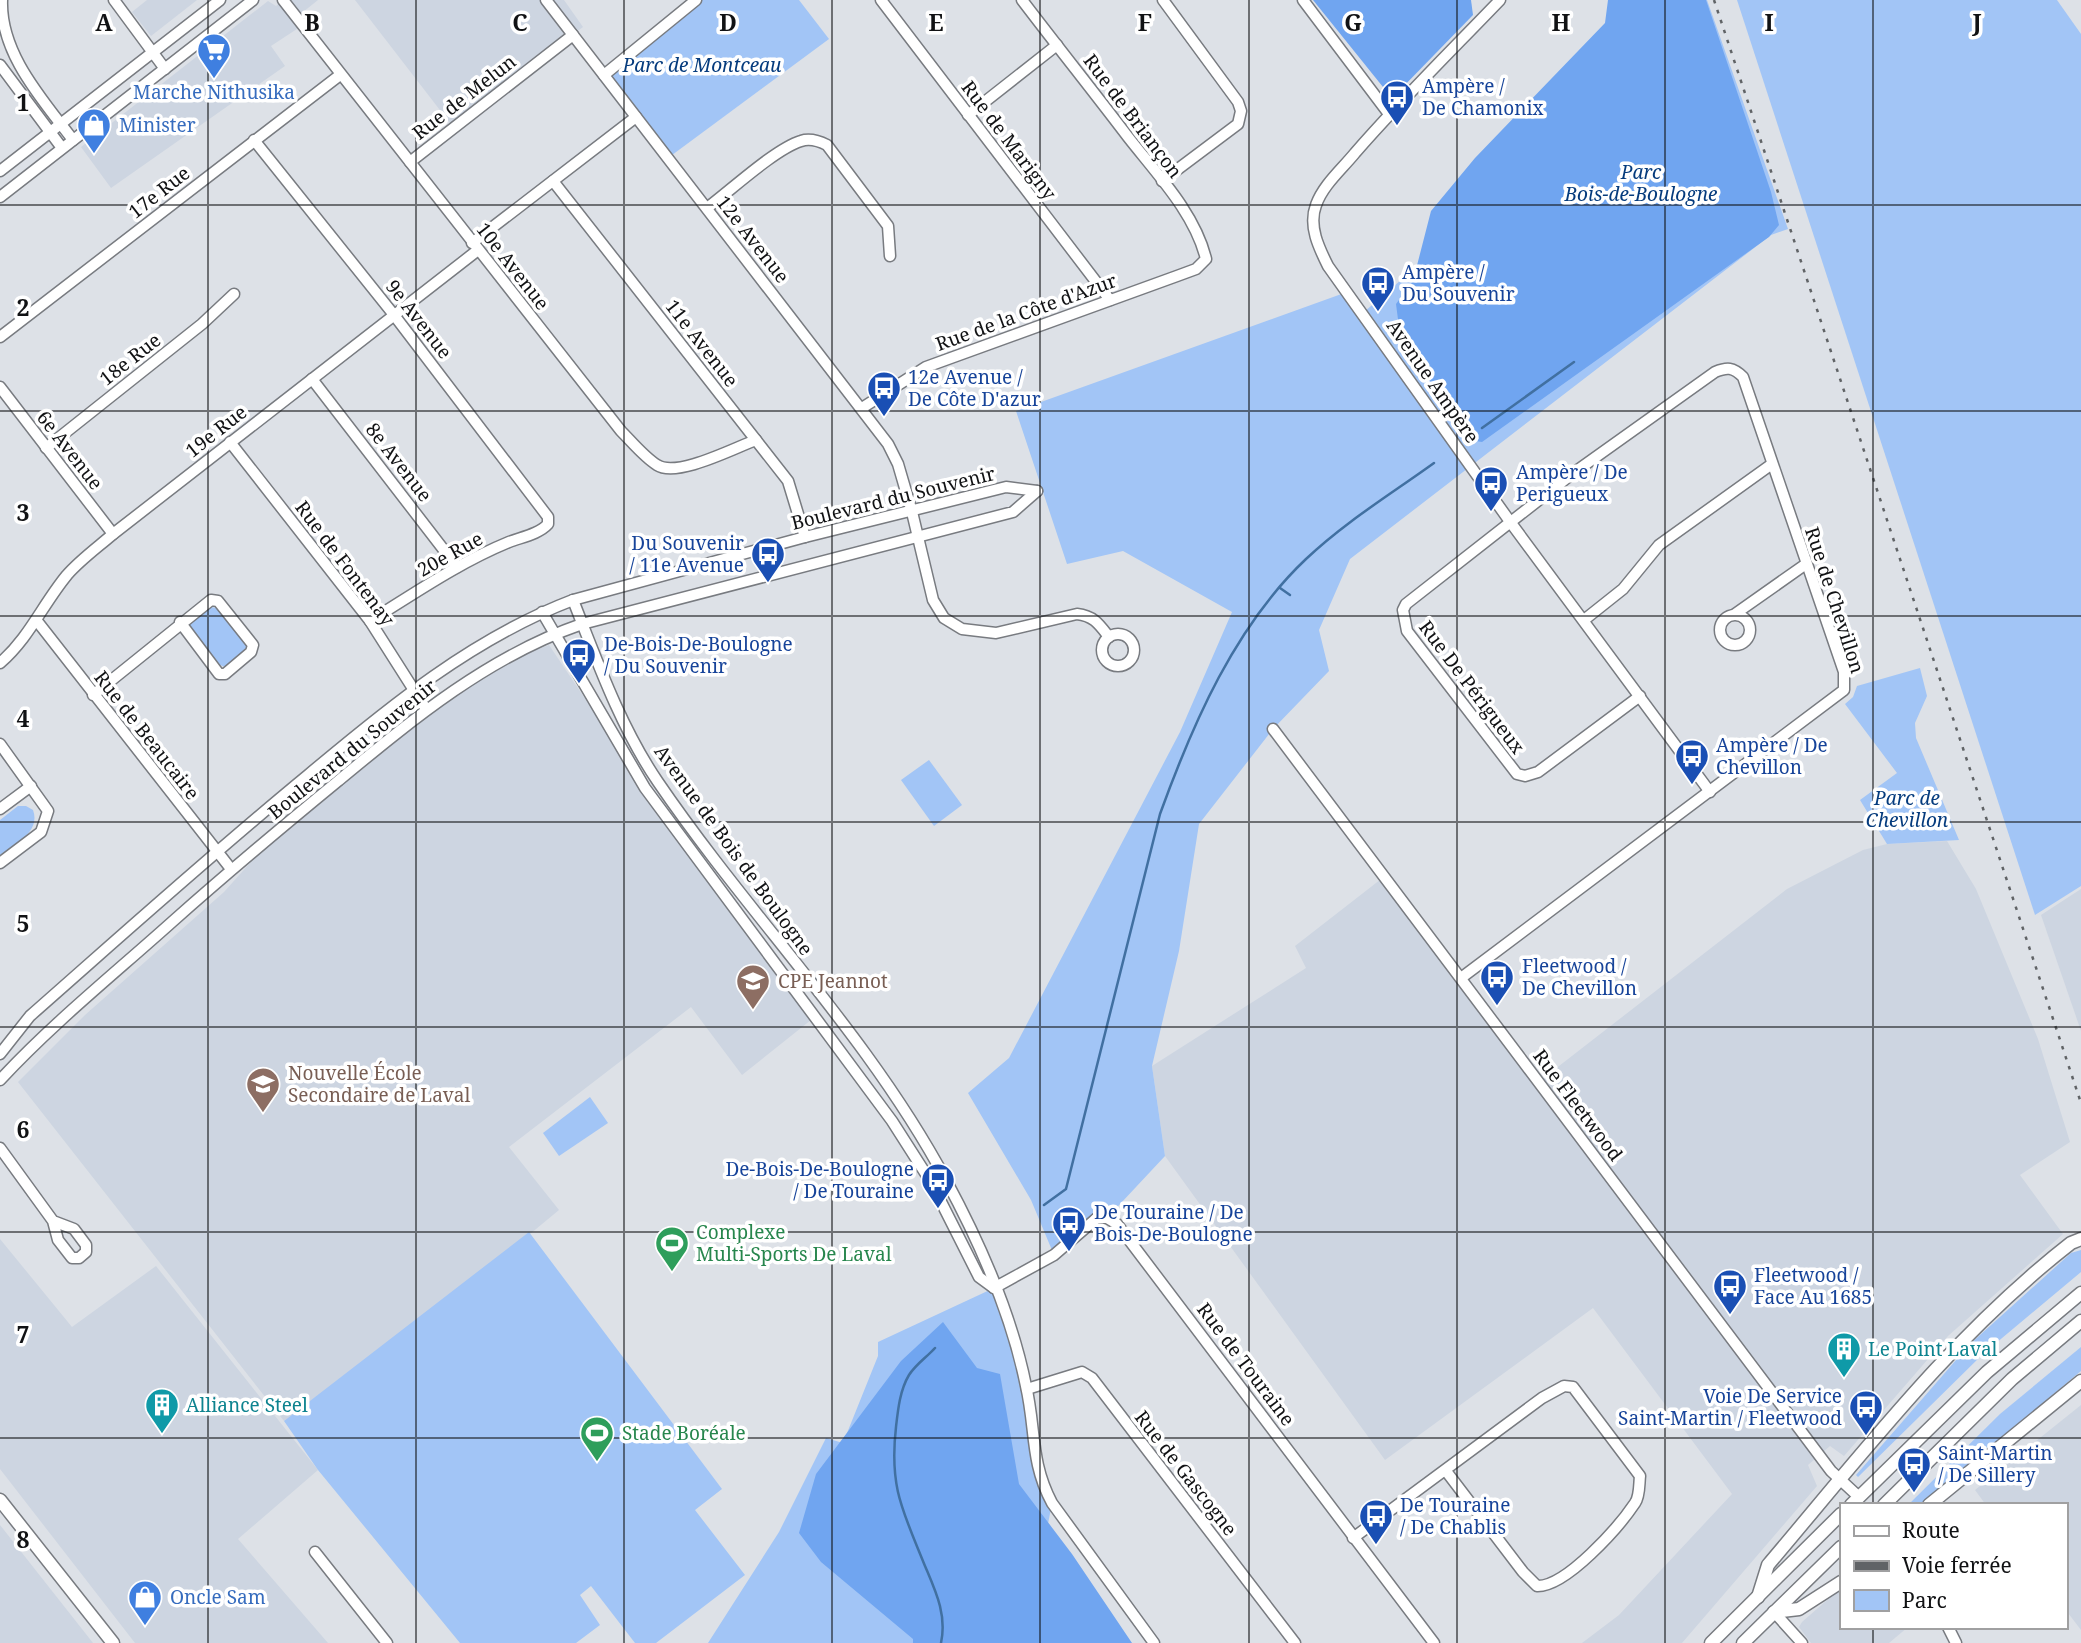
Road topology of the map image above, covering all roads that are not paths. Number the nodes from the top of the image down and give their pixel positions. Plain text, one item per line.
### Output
1 (2, 0) edge
2 (114, 0) edge
3 (220, 0) edge
4 (253, 0) edge
5 (283, 0) edge
6 (546, 0) edge
7 (696, 0) edge
8 (881, 0) edge
9 (1022, 0) edge
10 (1163, 0) edge
11 (1303, 0) edge
12 (1500, 0) edge
13 (0, 16) edge
14 (573, 35) junction
15 (1057, 45) junction
16 (151, 52) junction
17 (0, 65) edge
18 (165, 69) junction
19 (340, 75) junction
20 (604, 75) junction
21 (1389, 114) junction
22 (968, 115) junction
23 (636, 117) junction
24 (61, 123) junction
25 (49, 132) junction
26 (73, 140) junction
27 (254, 141) junction
28 (62, 148) junction
29 (410, 162) junction
30 (0, 171) edge
31 (553, 181) junction
32 (1162, 181) junction
33 (0, 197) edge
34 (707, 208) junction
35 (475, 246) junction
36 (890, 256) dead end
37 (1206, 259) joint
38 (234, 294) dead end
39 (1110, 300) junction
40 (394, 315) junction
41 (0, 337) edge
42 (312, 379) junction
43 (0, 387) edge
44 (862, 408) junction
45 (756, 440) junction
46 (230, 442) junction
47 (46, 447) junction
48 (1772, 464) junction
49 (912, 512) junction
50 (1511, 523) junction
51 (548, 524) joint
52 (113, 534) junction
53 (805, 537) junction
54 (918, 537) junction
55 (1806, 564) junction
56 (457, 567) junction
57 (573, 600) junction
58 (542, 612) junction
59 (1735, 614) dead end
60 (1584, 620) junction
61 (37, 621) junction
62 (370, 621) junction
63 (180, 622) junction
64 (582, 624) junction
65 (554, 634) junction
66 (1109, 637) dead end
67 (0, 663) edge
68 (412, 689) junction
69 (93, 695) junction
70 (1640, 696) junction
71 (426, 709) junction
72 (1273, 729) dead end
73 (0, 744) edge
74 (31, 786) junction
75 (1710, 792) junction
76 (0, 809) edge
77 (217, 851) junction
78 (0, 863) edge
79 (231, 869) junction
80 (1461, 978) junction
81 (0, 1054) edge
82 (0, 1080) edge
83 (0, 1148) edge
84 (53, 1221) dead end
85 (2081, 1239) edge
86 (994, 1288) junction
87 (2081, 1293) edge
88 (2081, 1321) edge
89 (2081, 1381) edge
90 (1027, 1389) junction
91 (1446, 1471) junction
92 (1839, 1479) junction
93 (0, 1500) edge
94 (1855, 1501) edge
95 (1886, 1503) edge
96 (1931, 1503) edge
97 (1840, 1515) edge
98 (1353, 1538) junction
99 (1840, 1547) edge
100 (315, 1552) dead end
101 (1840, 1583) edge
102 (1758, 1597) junction
103 (1774, 1612) junction
104 (113, 1643) edge
105 (387, 1643) edge
106 (1154, 1643) edge
107 (1295, 1643) edge
108 (1434, 1643) edge
109 (1711, 1643) edge
110 (1743, 1643) edge
111 (1802, 1643) edge

1 - 13 street
2 - 16 street
3 - 16 street
4 - 18 street
5 - 19 street, 10e Avenue
6 - 14 street, 12e Avenue
7 - 20 street
8 - 22 street, Rue de Marigny
9 - 15 street, Rue de Briançon
10 - 32 street
11 - 21 street
12 - 21 street, Avenue Ampère
13 - 24 street
14 - 20 street, 12e Avenue
14 - 29 street, Rue de Melun
15 - 22 street
15 - 32 street, Rue de Briançon
16 - 18 street
16 - 24 street
17 - 25 street
18 - 26 street
19 - 27 street, 17e Rue
19 - 29 street, 10e Avenue
20 - 23 street, 12e Avenue
21 - 50 street, Avenue Ampère
22 - 39 street, Rue de Marigny
23 - 31 street, 19e Rue
23 - 34 street, 12e Avenue
24 - 25 street
24 - 26 street
25 - 28 street
25 - 30 street
26 - 28 street
27 - 40 street, 9e Avenue
27 - 41 street, 17e Rue
28 - 33 street
29 - 35 street, 10e Avenue
31 - 35 street, 19e Rue
31 - 45 street, 11e Avenue
32 - 37 street, Rue de Briançon
34 - 36 street
34 - 44 street, 12e Avenue
35 - 40 street, 19e Rue
35 - 45 street, 10e Avenue
37 - 39 street, Rue de la Côte d'Azur
38 - 47 street, 18e Rue
39 - 44 street, Rue de la Côte d'Azur
40 - 42 street, 19e Rue
40 - 51 street, 9e Avenue
42 - 46 street, 19e Rue
42 - 56 street, 8e Avenue
43 - 47 street, 6e Avenue
44 - 49 street, 12e Avenue
45 - 53 street, 11e Avenue
46 - 52 street, 19e Rue
46 - 62 street, Rue de Fontenay
47 - 52 street, 6e Avenue
48 - 50 street, Rue de Chevillon
48 - 55 street, Rue de Chevillon
48 - 60 street
49 - 53 street, Boulevard du Souvenir
49 - 54 street, 12e Avenue
49 - 54 street, Boulevard du Souvenir
50 - 60 street, Avenue Ampère
50 - 70 street, Rue De Périgueux
51 - 56 street, 20e Rue
52 - 61 street, 19e Rue
53 - 57 street, Boulevard du Souvenir
54 - 64 street, Boulevard du Souvenir
54 - 66 street, 12e Avenue
55 - 59 street
55 - 75 street, Rue de Chevillon
56 - 62 street, 20e Rue
57 - 58 street, Boulevard du Souvenir
57 - 64 street, Avenue de Bois de Boulogne
58 - 65 street, Avenue de Bois de Boulogne
58 - 68 street, Boulevard du Souvenir
60 - 70 street, Avenue Ampère
61 - 67 street, 19e Rue
61 - 69 street, Rue de Beaucaire
62 - 68 street, Rue de Fontenay
63 - 63 street
63 - 69 street
64 - 65 street, Boulevard du Souvenir
64 - 86 street, Avenue de Bois de Boulogne
65 - 71 street, Boulevard du Souvenir
65 - 86 street, Avenue de Bois de Boulogne
68 - 71 street, Rue de Fontenay
68 - 77 street, Boulevard du Souvenir
69 - 77 street, Rue de Beaucaire
70 - 75 street, Avenue Ampère
71 - 79 street, Boulevard du Souvenir
72 - 80 street, Rue Fleetwood
73 - 74 street
74 - 76 street
74 - 78 street
75 - 80 street, Rue de Chevillon
77 - 79 street, Rue de Beaucaire
77 - 81 street, Boulevard du Souvenir
79 - 82 street, Boulevard du Souvenir
80 - 92 street, Rue Fleetwood
83 - 84 street
85 - 92 main road
86 - 90 street, Avenue de Bois de Boulogne
86 - 98 street, Rue de Touraine
87 - 94 main road
88 - 95 main road
89 - 96 main road
90 - 106 street, Avenue de Bois de Boulogne
90 - 107 street, Rue de Gascogne
91 - 91 street
91 - 98 street
92 - 94 street, Rue Fleetwood
92 - 102 main road
93 - 104 main road
97 - 102 main road
98 - 108 street, Rue de Touraine
99 - 103 main road
100 - 105 street
101 - 103 main road
102 - 109 main road
103 - 110 main road
103 - 111 street

